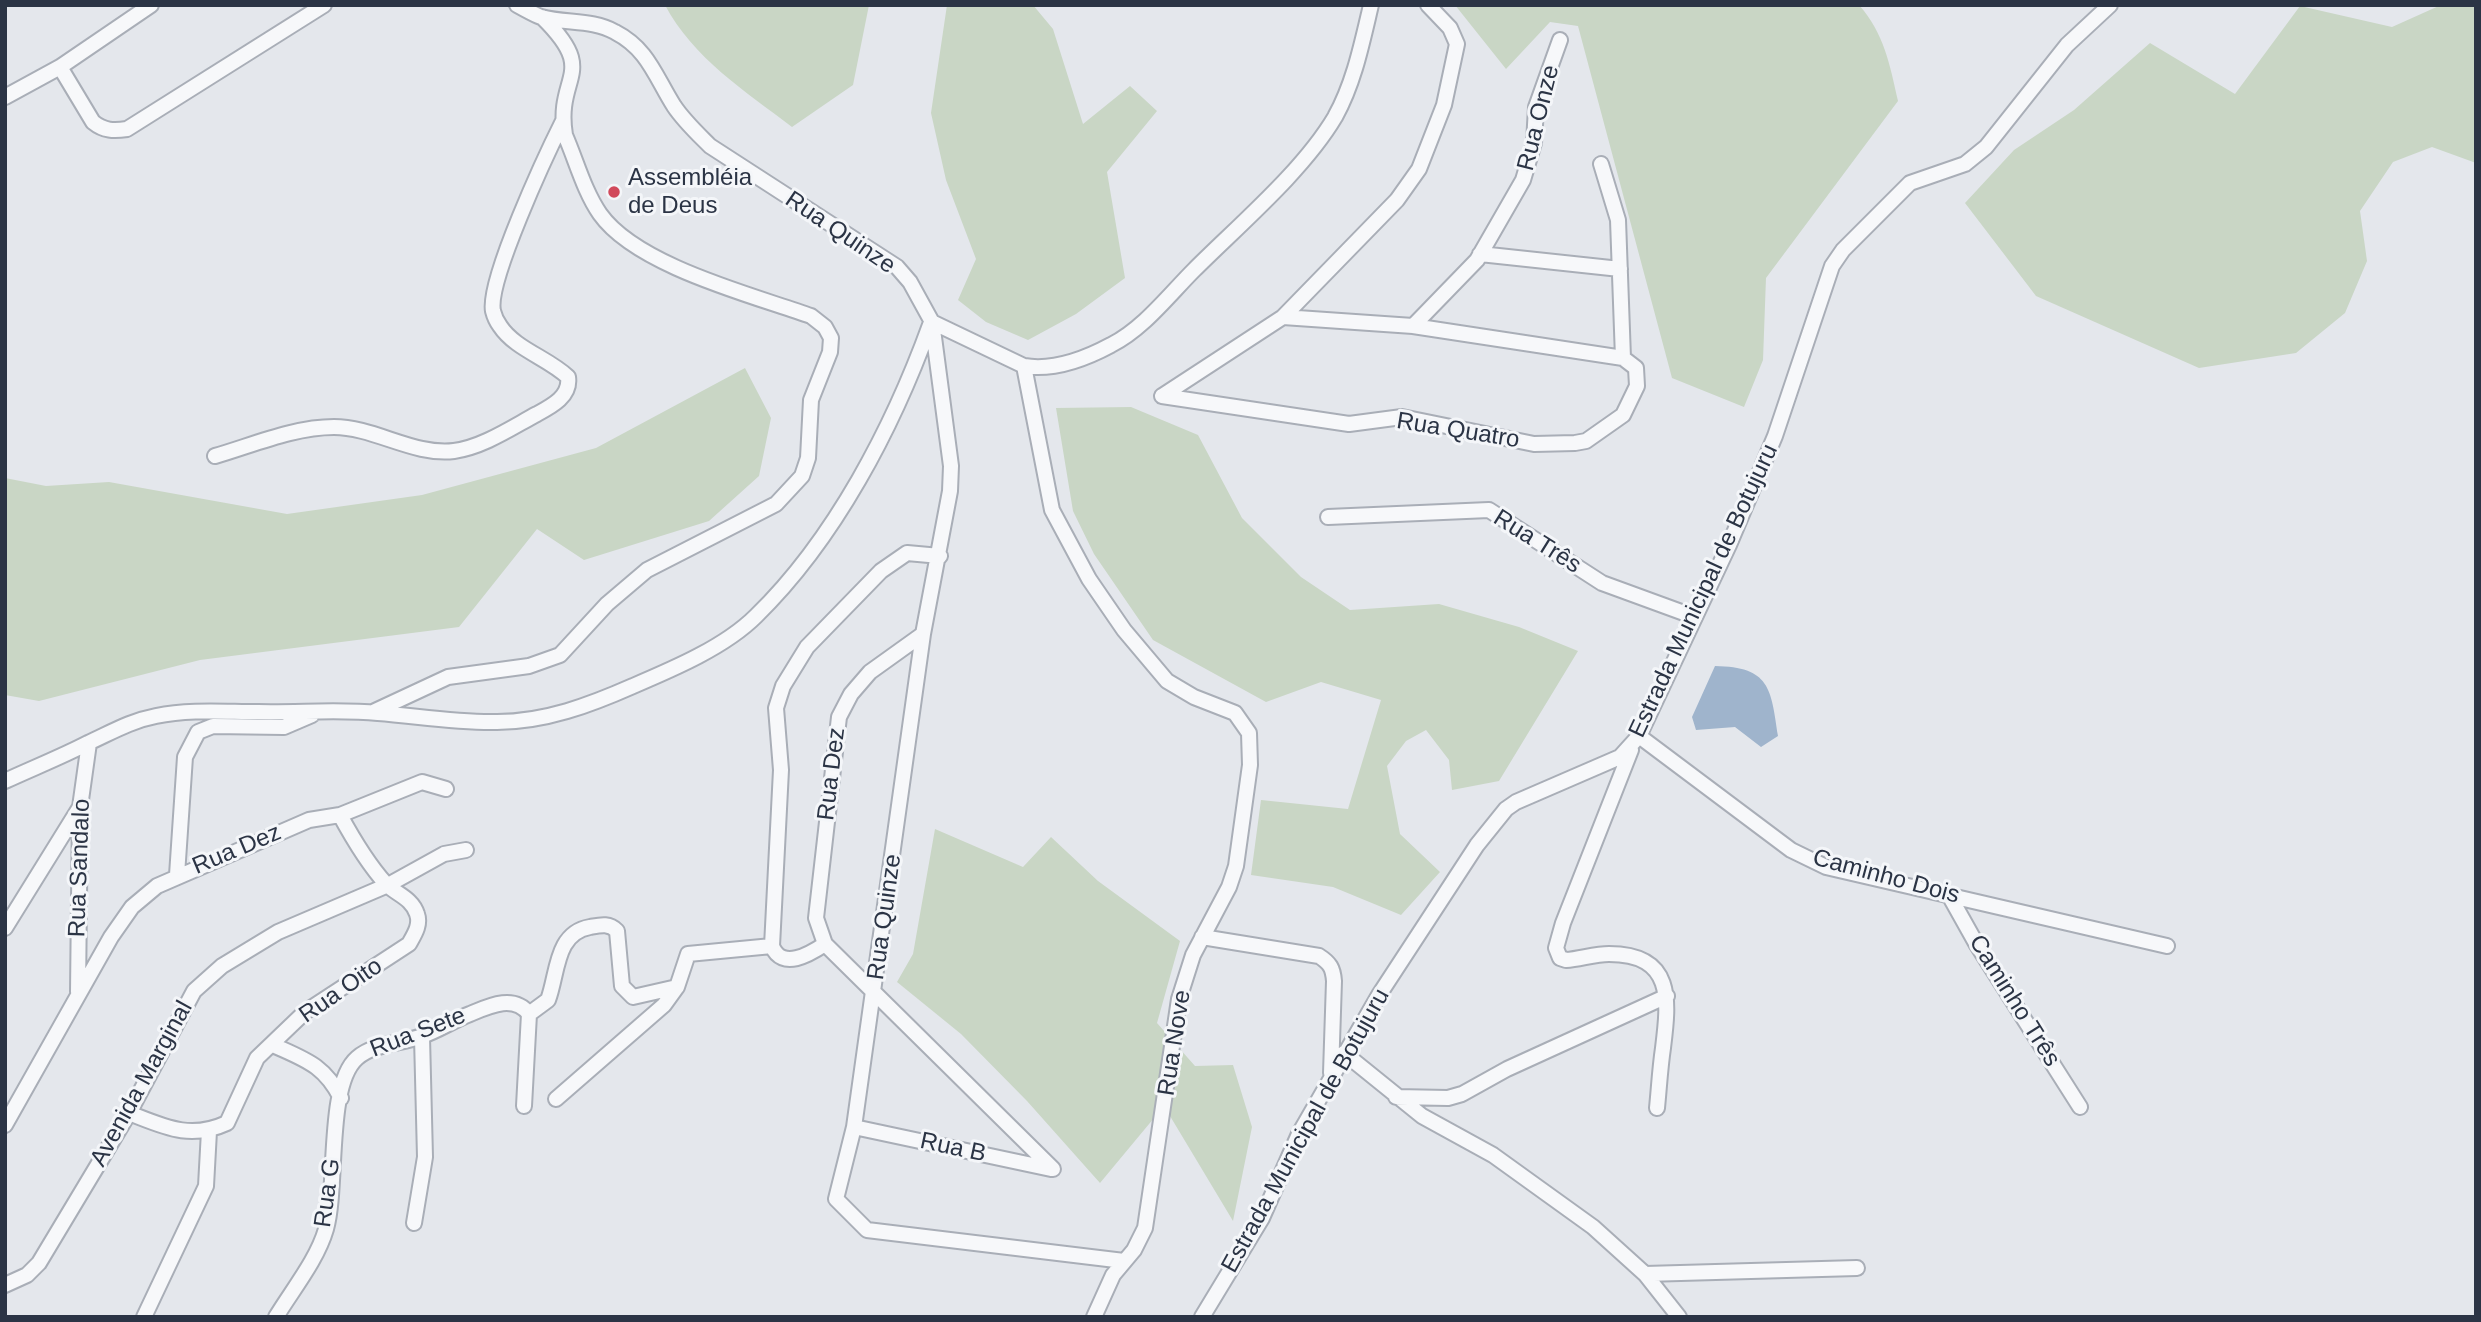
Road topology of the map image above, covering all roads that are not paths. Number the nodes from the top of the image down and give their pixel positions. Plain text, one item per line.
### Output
1 (151, 5) edge
2 (324, 5) edge
3 (517, 5) edge
4 (1371, 5) edge
5 (1428, 5) edge
6 (2110, 5) edge
7 (541, 17) junction
8 (1560, 40) dead end
9 (60, 67) junction
10 (5, 97) edge
11 (563, 121) junction
12 (1601, 163) dead end
13 (1480, 254) junction
14 (1620, 269) junction
15 (1283, 317) junction
16 (932, 322) junction
17 (1413, 326) junction
18 (1623, 358) junction
19 (1024, 366) junction
20 (215, 456) dead end
21 (1328, 517) dead end
22 (940, 556) junction
23 (1695, 617) junction
24 (923, 634) junction
25 (374, 712) junction
26 (316, 714) junction
27 (1636, 740) junction
28 (89, 743) junction
29 (5, 781) edge
30 (446, 789) dead end
31 (80, 807) junction
32 (340, 815) junction
33 (466, 850) dead end
34 (177, 875) junction
35 (387, 885) junction
36 (1949, 895) junction
37 (5, 928) edge
38 (1202, 937) junction
39 (825, 944) junction
40 (772, 946) junction
41 (2167, 946) dead end
42 (677, 987) junction
43 (875, 990) junction
44 (78, 993) junction
45 (1667, 996) junction
46 (529, 1014) junction
47 (422, 1037) junction
48 (273, 1045) junction
49 (1344, 1053) junction
50 (1331, 1078) junction
51 (1395, 1097) junction
52 (556, 1099) dead end
53 (341, 1100) junction
54 (524, 1106) dead end
55 (2080, 1107) dead end
56 (1657, 1108) dead end
57 (129, 1113) junction
58 (5, 1125) edge
59 (853, 1127) junction
60 (209, 1131) junction
61 (414, 1223) dead end
62 (1124, 1261) junction
63 (1857, 1268) dead end
64 (1644, 1274) junction
65 (5, 1285) edge
66 (144, 1317) edge
67 (276, 1317) edge
68 (1094, 1317) edge
69 (1202, 1317) edge
70 (1679, 1317) edge

1 - 9 street
2 - 9 street
3 - 7 street
4 - 19 street
5 - 15 street
6 - 23 street, Estrada Municipal de Botujuru
7 - 11 street
7 - 16 street, Rua Quinze
8 - 13 street, Rua Onze
9 - 10 street
11 - 20 street
11 - 25 street
12 - 14 street
13 - 14 street
13 - 17 street, Rua Onze
14 - 18 street
15 - 17 street
15 - 18 street, Rua Quatro
16 - 19 street
16 - 22 street
16 - 25 street
17 - 18 street
19 - 38 street, Rua Nove
21 - 23 street, Rua Três
22 - 24 street
22 - 40 street
23 - 27 street, Estrada Municipal de Botujuru
24 - 39 street, Rua Dez
24 - 43 street, Rua Quinze
25 - 26 street
26 - 28 street
26 - 34 street
27 - 36 street, Caminho Dois
27 - 45 street
27 - 49 street, Estrada Municipal de Botujuru
28 - 29 street
28 - 31 street, Rua Sandalo
30 - 32 street, Rua Dez
31 - 37 street
31 - 44 street, Rua Sandalo
32 - 34 street, Rua Dez
32 - 35 street
33 - 35 street, Avenida Marginal
34 - 44 street, Rua Dez
35 - 48 street, Rua Oito
35 - 57 street, Avenida Marginal
36 - 41 street, Caminho Dois
36 - 55 street, Caminho Três
38 - 50 street
38 - 62 street, Rua Nove
39 - 40 street
39 - 43 street
40 - 42 street
42 - 46 street
42 - 52 street
43 - 59 street, Rua Quinze
43 - 59 street, Rua B
44 - 58 street, Rua Dez
45 - 51 street
45 - 56 street
46 - 47 street, Rua Sete
46 - 54 street
47 - 53 street, Rua Sete
47 - 61 street
48 - 53 street
48 - 60 street, Rua Oito
49 - 50 street, Estrada Municipal de Botujuru
49 - 51 street
50 - 69 street, Estrada Municipal de Botujuru
51 - 64 street
53 - 67 street, Rua G
57 - 60 street
57 - 65 street, Avenida Marginal
59 - 62 street, Rua Quinze
60 - 66 street
62 - 68 street, Rua Nove
63 - 64 street
64 - 70 street

